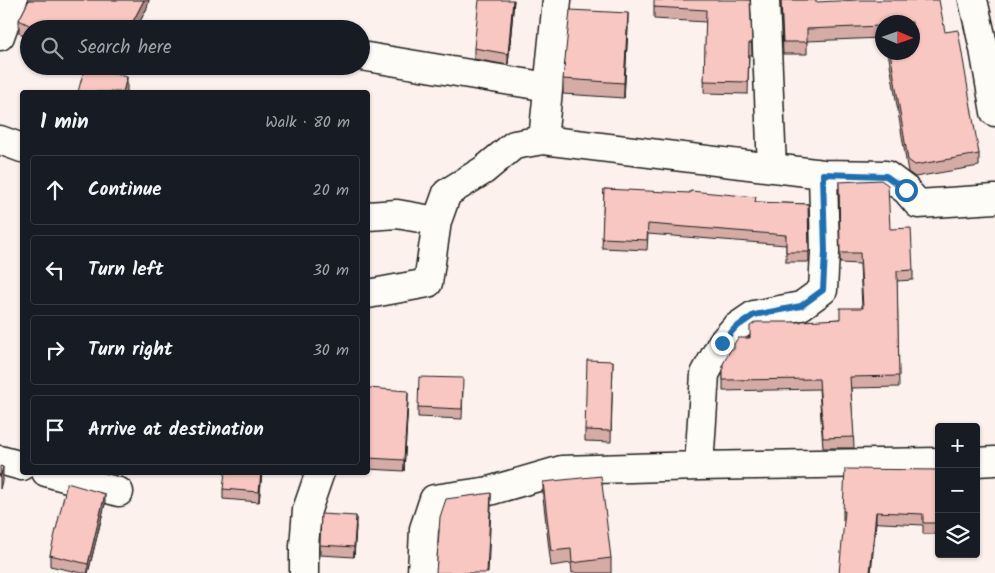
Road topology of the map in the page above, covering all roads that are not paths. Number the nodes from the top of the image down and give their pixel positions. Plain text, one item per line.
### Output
1 (13, 0) edge
2 (557, 0) edge
3 (765, 0) edge
4 (973, 0) edge
5 (0, 36) edge
6 (990, 49) edge
7 (370, 57) edge
8 (548, 87) junction
9 (995, 112) edge
10 (0, 140) edge
11 (544, 140) junction
12 (20, 147) edge
13 (772, 168) junction
14 (823, 174) junction
15 (995, 199) edge
16 (370, 216) edge
17 (437, 221) junction
18 (370, 294) edge
19 (0, 460) edge
20 (995, 461) edge
21 (935, 462) edge
22 (980, 462) edge
23 (20, 465) edge
24 (699, 466) junction
25 (57, 475) edge
26 (319, 475) edge
27 (119, 492) dead end
28 (304, 573) edge
29 (422, 573) edge

1 - 5 street
2 - 8 street
3 - 13 street
4 - 6 street
6 - 9 street
7 - 8 street
8 - 11 street
10 - 12 street
11 - 13 street
11 - 17 street
13 - 14 street
14 - 15 street
14 - 24 street
16 - 17 street
17 - 18 street
19 - 23 street
20 - 22 street
21 - 24 street
24 - 29 street
25 - 27 street
26 - 28 street

